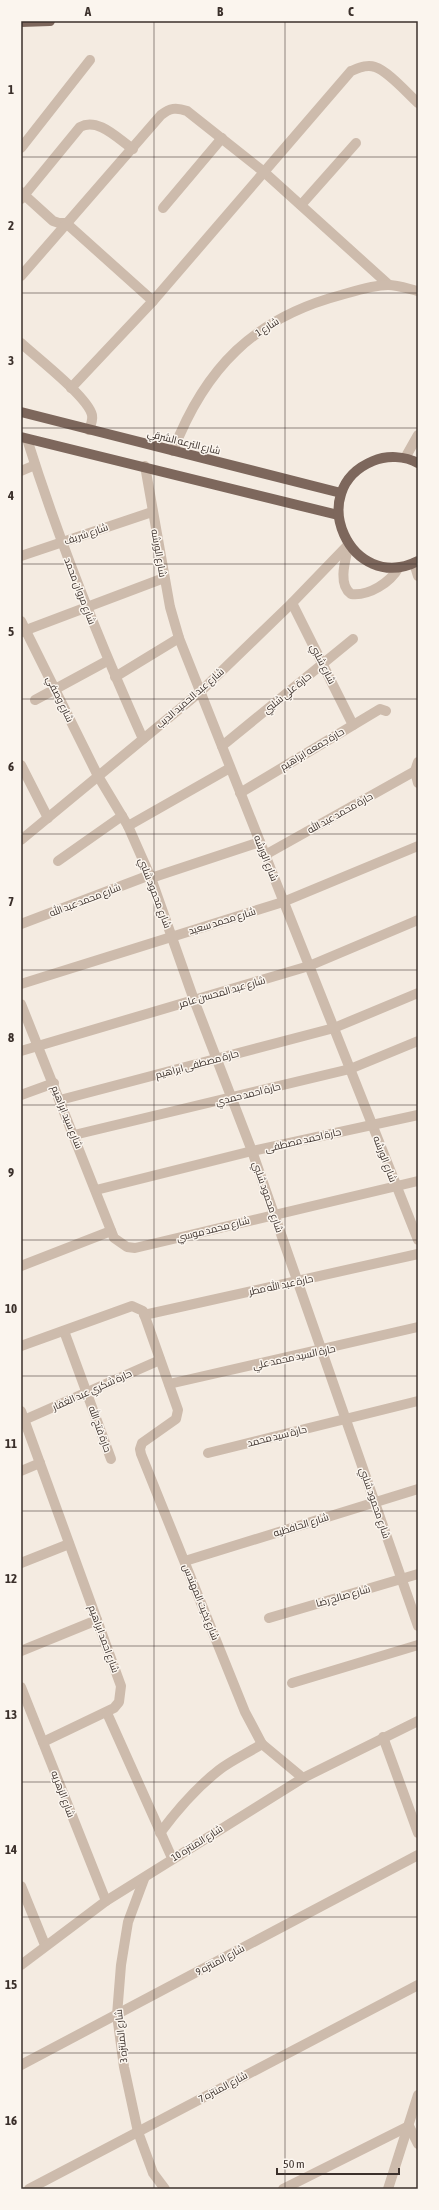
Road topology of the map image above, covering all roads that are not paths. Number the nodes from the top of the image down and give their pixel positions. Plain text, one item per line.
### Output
1 (50, 21) edge
2 (21, 22) edge
3 (90, 60) dead end
4 (418, 103) edge
5 (222, 138) junction
6 (356, 143) dead end
7 (21, 148) edge
8 (133, 149) junction
9 (264, 172) junction
10 (22, 195) edge
11 (301, 205) junction
12 (163, 208) dead end
13 (66, 223) junction
14 (21, 276) edge
15 (389, 285) junction
16 (418, 291) edge
17 (153, 300) junction
18 (21, 343) edge
19 (71, 388) junction
20 (21, 412) edge
21 (89, 430) junction
22 (418, 435) edge
23 (24, 438) edge
24 (173, 451) junction
25 (405, 458) junction
26 (418, 463) edge
27 (35, 465) junction
28 (145, 466) junction
29 (21, 471) edge
30 (342, 493) junction
31 (152, 512) junction
32 (338, 515) junction
33 (61, 543) junction
34 (348, 544) junction
35 (21, 556) edge
36 (416, 562) edge
37 (399, 567) junction
38 (418, 576) edge
39 (164, 578) junction
40 (292, 603) junction
41 (86, 607) junction
42 (22, 628) edge
43 (179, 638) junction
44 (353, 639) dead end
45 (107, 661) junction
46 (323, 663) junction
47 (115, 677) junction
48 (55, 689) junction
49 (200, 692) junction
50 (35, 700) dead end
51 (386, 711) dead end
52 (353, 725) junction
53 (143, 739) junction
54 (222, 746) junction
55 (21, 765) edge
56 (416, 767) edge
57 (230, 768) junction
58 (98, 776) junction
59 (418, 783) edge
60 (240, 793) junction
61 (122, 816) junction
62 (48, 818) junction
63 (128, 826) junction
64 (21, 840) edge
65 (260, 842) junction
66 (418, 846) edge
67 (265, 855) junction
68 (58, 861) dead end
69 (150, 877) junction
70 (283, 902) junction
71 (418, 920) edge
72 (21, 924) edge
73 (171, 937) junction
74 (309, 966) junction
75 (21, 984) edge
76 (418, 993) edge
77 (194, 1000) junction
78 (21, 1004) edge
79 (334, 1028) junction
80 (418, 1040) edge
81 (38, 1046) junction
82 (21, 1051) edge
83 (216, 1058) junction
84 (350, 1069) junction
85 (54, 1083) junction
86 (21, 1095) edge
87 (231, 1098) junction
88 (60, 1100) junction
89 (418, 1115) edge
90 (372, 1124) junction
91 (74, 1135) junction
92 (252, 1152) junction
93 (418, 1181) edge
94 (396, 1186) junction
95 (96, 1190) junction
96 (274, 1214) junction
97 (111, 1231) junction
98 (418, 1240) edge
99 (418, 1254) edge
100 (21, 1266) edge
101 (297, 1282) junction
102 (144, 1315) junction
103 (418, 1327) edge
104 (64, 1331) junction
105 (21, 1346) edge
106 (321, 1351) junction
107 (160, 1360) junction
108 (169, 1384) junction
109 (87, 1392) junction
110 (418, 1401) edge
111 (23, 1415) edge
112 (345, 1418) junction
113 (208, 1453) dead end
114 (111, 1459) dead end
115 (40, 1463) junction
116 (21, 1471) edge
117 (418, 1489) edge
118 (374, 1502) junction
119 (70, 1544) junction
120 (185, 1561) junction
121 (21, 1562) edge
122 (418, 1574) edge
123 (402, 1579) junction
124 (269, 1618) dead end
125 (97, 1620) junction
126 (418, 1626) edge
127 (418, 1645) edge
128 (21, 1651) edge
129 (292, 1683) dead end
130 (21, 1687) edge
131 (107, 1713) junction
132 (418, 1721) edge
133 (383, 1738) junction
134 (43, 1742) junction
135 (262, 1744) junction
136 (303, 1778) junction
137 (417, 1829) edge
138 (160, 1834) junction
139 (418, 1855) edge
140 (172, 1858) junction
141 (144, 1879) junction
142 (21, 1886) edge
143 (106, 1901) junction
144 (45, 1945) junction
145 (21, 1965) edge
146 (418, 1985) edge
147 (117, 2015) junction
148 (21, 2065) edge
149 (418, 2095) edge
150 (409, 2126) junction
151 (138, 2132) junction
152 (418, 2144) edge
153 (29, 2189) edge
154 (165, 2189) edge
155 (283, 2189) edge
156 (388, 2189) edge

1 - 2 main road
3 - 7 street
4 - 9 street
5 - 8 street
5 - 9 street
5 - 12 street
6 - 11 street
8 - 10 street
8 - 13 street
9 - 11 street
9 - 17 street
10 - 13 street
11 - 15 street
13 - 14 street
13 - 17 street
15 - 16 street, شارع 1
15 - 24 street, شارع 1
17 - 19 street
18 - 19 street
19 - 21 street
20 - 21 main road, شارع الترعه الشرقي
21 - 24 main road, شارع الترعه الشرقي
22 - 25 street
23 - 27 street, شارع مروان محمد
23 - 28 main road
24 - 30 main road, شارع الترعه الشرقي
25 - 26 main road
25 - 30 main road
27 - 29 street
27 - 33 street, شارع مروان محمد
28 - 31 street, شارع الورشه
28 - 32 main road
30 - 32 main road
31 - 33 street, شارع شريف
31 - 39 street, شارع الورشه
32 - 34 main road
33 - 35 street, شارع شريف
33 - 41 street, شارع مروان محمد
34 - 37 main road
34 - 37 street
34 - 40 street, شارع عبد الحميد الديب
36 - 37 main road
36 - 38 street
39 - 41 street
39 - 43 street, شارع الورشه
40 - 46 street, شارع شلبي
40 - 49 street, شارع عبد الحميد الديب
41 - 42 street
41 - 45 street, شارع مروان محمد
42 - 48 street, شارع وصفي
43 - 47 street
43 - 49 street, شارع الورشه
44 - 46 street, حارة علي شلبي
45 - 47 street, شارع مروان محمد
45 - 48 street
46 - 52 street, شارع شلبي
46 - 54 street, حارة علي شلبي
47 - 53 street, شارع مروان محمد
48 - 50 street
48 - 58 street, شارع وصفي
49 - 53 street, شارع عبد الحميد الديب
49 - 54 street, شارع الورشه
51 - 52 street, حارة جمعه ابراهيم
52 - 60 street, حارة جمعه ابراهيم
53 - 58 street, شارع عبد الحميد الديب
54 - 57 street, شارع الورشه
55 - 62 street
56 - 59 street
56 - 67 street, حارة محمد عبد الله
57 - 60 street, شارع الورشه
57 - 63 street
58 - 61 street, شارع محمود شلبي
58 - 62 street, شارع عبد الحميد الديب
60 - 65 street, شارع الورشه
61 - 63 street, شارع محمود شلبي
61 - 68 street
62 - 64 street, شارع عبد الحميد الديب
63 - 69 street, شارع محمود شلبي
65 - 67 street, شارع الورشه
65 - 69 street, شارع محمد عبد الله
66 - 70 street, شارع محمد سعيد
67 - 70 street, شارع الورشه
69 - 72 street, شارع محمد عبد الله
69 - 73 street, شارع محمود شلبي
70 - 73 street, شارع محمد سعيد
70 - 74 street, شارع الورشه
71 - 74 street, شارع عبد المحسن عامر
73 - 75 street, شارع محمد سعيد
73 - 77 street, شارع محمود شلبي
74 - 77 street, شارع عبد المحسن عامر
74 - 79 street, شارع الورشه
76 - 79 street, حارة مصطفى ابراهيم
77 - 81 street, شارع عبد المحسن عامر
77 - 83 street, شارع محمود شلبي
78 - 81 street, شارع سيد ابراهيم
79 - 83 street, حارة مصطفى ابراهيم
79 - 84 street, شارع الورشه
80 - 84 street, حارة احمد حمدي
81 - 82 street, شارع عبد المحسن عامر
81 - 85 street, شارع سيد ابراهيم
83 - 87 street, شارع محمود شلبي
83 - 88 street, حارة مصطفى ابراهيم
84 - 87 street, حارة احمد حمدي
84 - 90 street, شارع الورشه
85 - 86 street
85 - 88 street, شارع سيد ابراهيم
87 - 91 street, حارة احمد حمدي
87 - 92 street, شارع محمود شلبي
88 - 91 street, شارع سيد ابراهيم
89 - 90 street, حارة احمد مصطفى
90 - 92 street, حارة احمد مصطفى
90 - 94 street, شارع الورشه
91 - 95 street, شارع سيد ابراهيم
92 - 95 street, حارة احمد مصطفى
92 - 96 street, شارع محمود شلبي
93 - 94 street, شارع محمد موسي
94 - 96 street, شارع محمد موسي
94 - 98 street, شارع الورشه
95 - 97 street, شارع سيد ابراهيم
96 - 97 street, شارع محمد موسي
96 - 101 street, شارع محمود شلبي
97 - 100 street
99 - 101 street, حارة عبد الله مطر
101 - 102 street, حارة عبد الله مطر
101 - 106 street, شارع محمود شلبي
102 - 104 street
102 - 107 street
103 - 106 street, حارة السيد محمد علي
104 - 105 street
104 - 109 street, حارة فتح الله
106 - 108 street, حارة السيد محمد علي
106 - 112 street, شارع محمود شلبي
107 - 108 street
107 - 109 street, حارة شكري عبد الغفار
108 - 120 street, شارع بخيت المهندس
109 - 111 street, حارة شكري عبد الغفار
109 - 114 street, حارة فتح الله
110 - 112 street, حارة سيد محمد
111 - 115 street, شارع احمد ابراهيم
112 - 113 street, حارة سيد محمد
112 - 118 street, شارع محمود شلبي
115 - 116 street
115 - 119 street, شارع احمد ابراهيم
117 - 118 street, شارع الحافظيه
118 - 120 street, شارع الحافظيه
118 - 123 street, شارع محمود شلبي
119 - 121 street
119 - 125 street, شارع احمد ابراهيم
120 - 135 street, شارع بخيت المهندس
122 - 123 street, شارع صالح رضا
123 - 124 street, شارع صالح رضا
123 - 126 street, شارع محمود شلبي
125 - 128 street
125 - 131 street, شارع احمد ابراهيم
127 - 129 street
130 - 134 street, شارع الزهريه
131 - 134 street
131 - 138 street
132 - 133 street, شارع المنتزه 10
133 - 136 street, شارع المنتزه 10
133 - 137 street
134 - 143 street, شارع الزهريه
135 - 136 street, شارع بخيت المهندس
135 - 138 street
136 - 140 street, شارع المنتزه 10
138 - 140 street
139 - 147 street, شارع المنتزه 9
140 - 141 street, شارع المنتزه 10
141 - 143 street, شارع المنتزه 10
141 - 147 street, شارع المنتزه 3
142 - 144 street
143 - 144 street, شارع المنتزه 10
144 - 145 street, شارع المنتزه 10
146 - 151 street, شارع المنتزه 7
147 - 148 street, شارع المنتزه 9
147 - 151 street, شارع المنتزه 3
149 - 150 street
150 - 152 street
150 - 155 street
150 - 156 street
151 - 153 street, شارع المنتزه 7
151 - 154 street, شارع المنتزه 3

